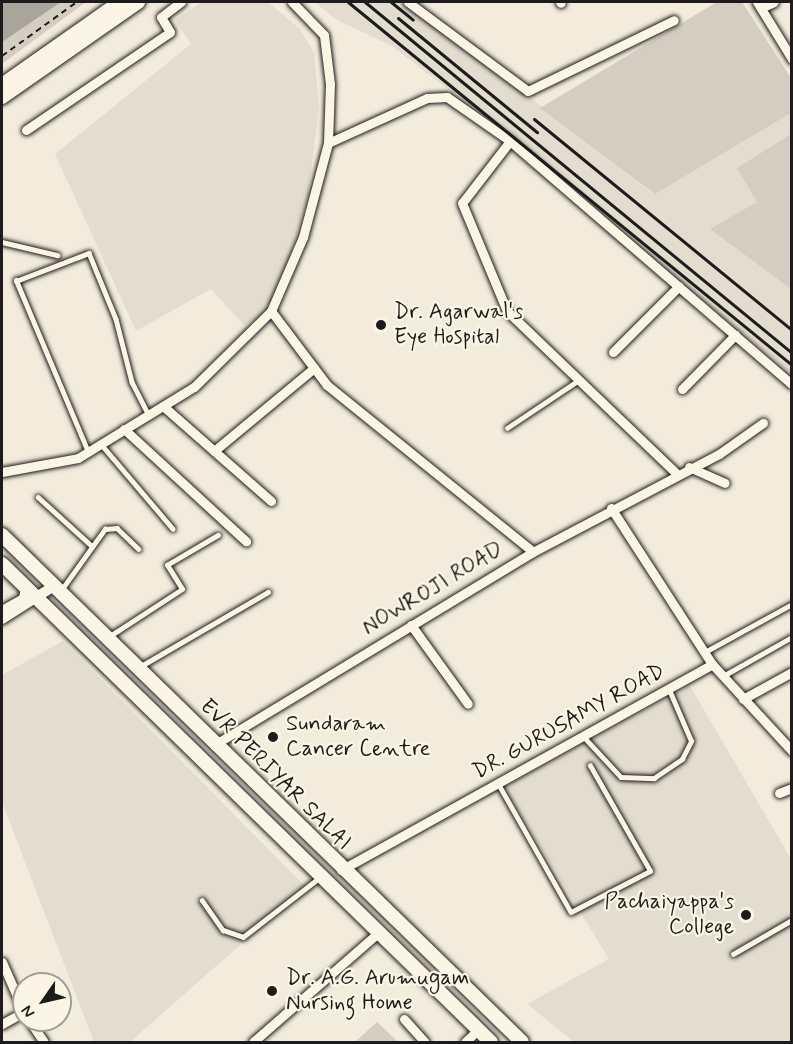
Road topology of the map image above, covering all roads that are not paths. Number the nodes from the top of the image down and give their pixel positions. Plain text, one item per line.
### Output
1 (120, 2) edge
2 (138, 2) edge
3 (181, 2) edge
4 (292, 2) edge
5 (408, 2) edge
6 (774, 2) edge
7 (759, 5) edge
8 (674, 20) dead end
9 (792, 59) edge
10 (2, 85) edge
11 (2, 97) edge
12 (26, 130) dead end
13 (510, 141) junction
14 (328, 143) junction
15 (2, 242) edge
16 (57, 255) dead end
17 (679, 286) junction
18 (271, 311) junction
19 (735, 335) junction
20 (613, 352) dead end
21 (314, 368) junction
22 (579, 380) junction
23 (792, 384) edge
24 (682, 389) dead end
25 (163, 406) junction
26 (148, 415) junction
27 (763, 423) dead end
28 (507, 428) dead end
29 (124, 429) junction
30 (101, 444) junction
31 (214, 451) junction
32 (88, 452) junction
33 (689, 467) junction
34 (2, 472) edge
35 (676, 473) junction
36 (725, 483) dead end
37 (38, 497) dead end
38 (271, 501) dead end
39 (611, 508) junction
40 (173, 529) dead end
41 (2, 535) edge
42 (218, 535) dead end
43 (246, 541) dead end
44 (92, 546) junction
45 (139, 549) dead end
46 (533, 552) junction
47 (2, 564) edge
48 (26, 586) junction
49 (57, 588) junction
50 (268, 592) dead end
51 (40, 600) junction
52 (792, 604) edge
53 (2, 611) edge
54 (2, 620) edge
55 (411, 625) junction
56 (792, 637) edge
57 (108, 638) junction
58 (703, 653) junction
59 (712, 664) junction
60 (137, 668) junction
61 (792, 672) edge
62 (722, 676) junction
63 (669, 690) junction
64 (743, 699) junction
65 (468, 704) dead end
66 (584, 736) junction
67 (214, 745) junction
68 (792, 751) edge
69 (590, 766) dead end
70 (498, 783) junction
71 (792, 788) edge
72 (779, 793) dead end
73 (341, 870) junction
74 (321, 876) junction
75 (202, 900) dead end
76 (792, 920) edge
77 (378, 933) junction
78 (733, 954) dead end
79 (2, 962) edge
80 (12, 985) edge
81 (404, 1019) dead end
82 (478, 1030) junction
83 (253, 1042) edge
84 (425, 1042) edge
85 (465, 1042) edge
86 (491, 1042) edge
87 (522, 1042) edge

1 - 10 main road
2 - 11 main road
3 - 12 street
4 - 14 street
5 - 8 street
6 - 7 street
7 - 9 street
13 - 14 street
13 - 17 street
13 - 22 street
14 - 18 street
15 - 16 lane
17 - 19 street
17 - 20 street
18 - 21 street
18 - 25 street
19 - 23 street
19 - 24 street
21 - 31 street
21 - 46 street
22 - 28 lane
22 - 35 street
25 - 26 street
25 - 31 street
26 - 29 street
26 - 32 lane
27 - 33 street, NOWROJI ROAD
29 - 30 street
29 - 43 street
30 - 32 street
30 - 40 lane
31 - 38 street
32 - 34 street
33 - 35 street, NOWROJI ROAD
33 - 36 street
35 - 39 street, NOWROJI ROAD
37 - 44 lane
39 - 46 street, NOWROJI ROAD
39 - 58 street
41 - 49 main road, EVR PERIYAR SALAI
42 - 57 lane
44 - 45 lane
44 - 49 lane
46 - 55 street, NOWROJI ROAD
47 - 48 main road, EVR PERIYAR SALAI
48 - 51 main road, EVR PERIYAR SALAI
48 - 53 street
49 - 51 street
49 - 57 main road, EVR PERIYAR SALAI
50 - 60 lane
51 - 54 street
51 - 74 main road, EVR PERIYAR SALAI
52 - 58 lane
55 - 65 street
55 - 67 street, NOWROJI ROAD
56 - 62 lane
57 - 60 main road, EVR PERIYAR SALAI
58 - 59 street
59 - 62 street
59 - 63 street, DR. GURUSAMY ROAD
60 - 67 main road, EVR PERIYAR SALAI
61 - 64 street
62 - 64 street
63 - 66 street, DR. GURUSAMY ROAD
63 - 66 lane
64 - 68 street
66 - 70 street, DR. GURUSAMY ROAD
67 - 73 main road, EVR PERIYAR SALAI
69 - 70 lane
70 - 73 street, DR. GURUSAMY ROAD
71 - 72 street
73 - 87 main road, EVR PERIYAR SALAI
74 - 75 lane
74 - 77 main road, EVR PERIYAR SALAI
76 - 78 lane
77 - 82 main road, EVR PERIYAR SALAI
77 - 83 street
79 - 80 street
81 - 84 street
82 - 85 street
82 - 86 main road, EVR PERIYAR SALAI

